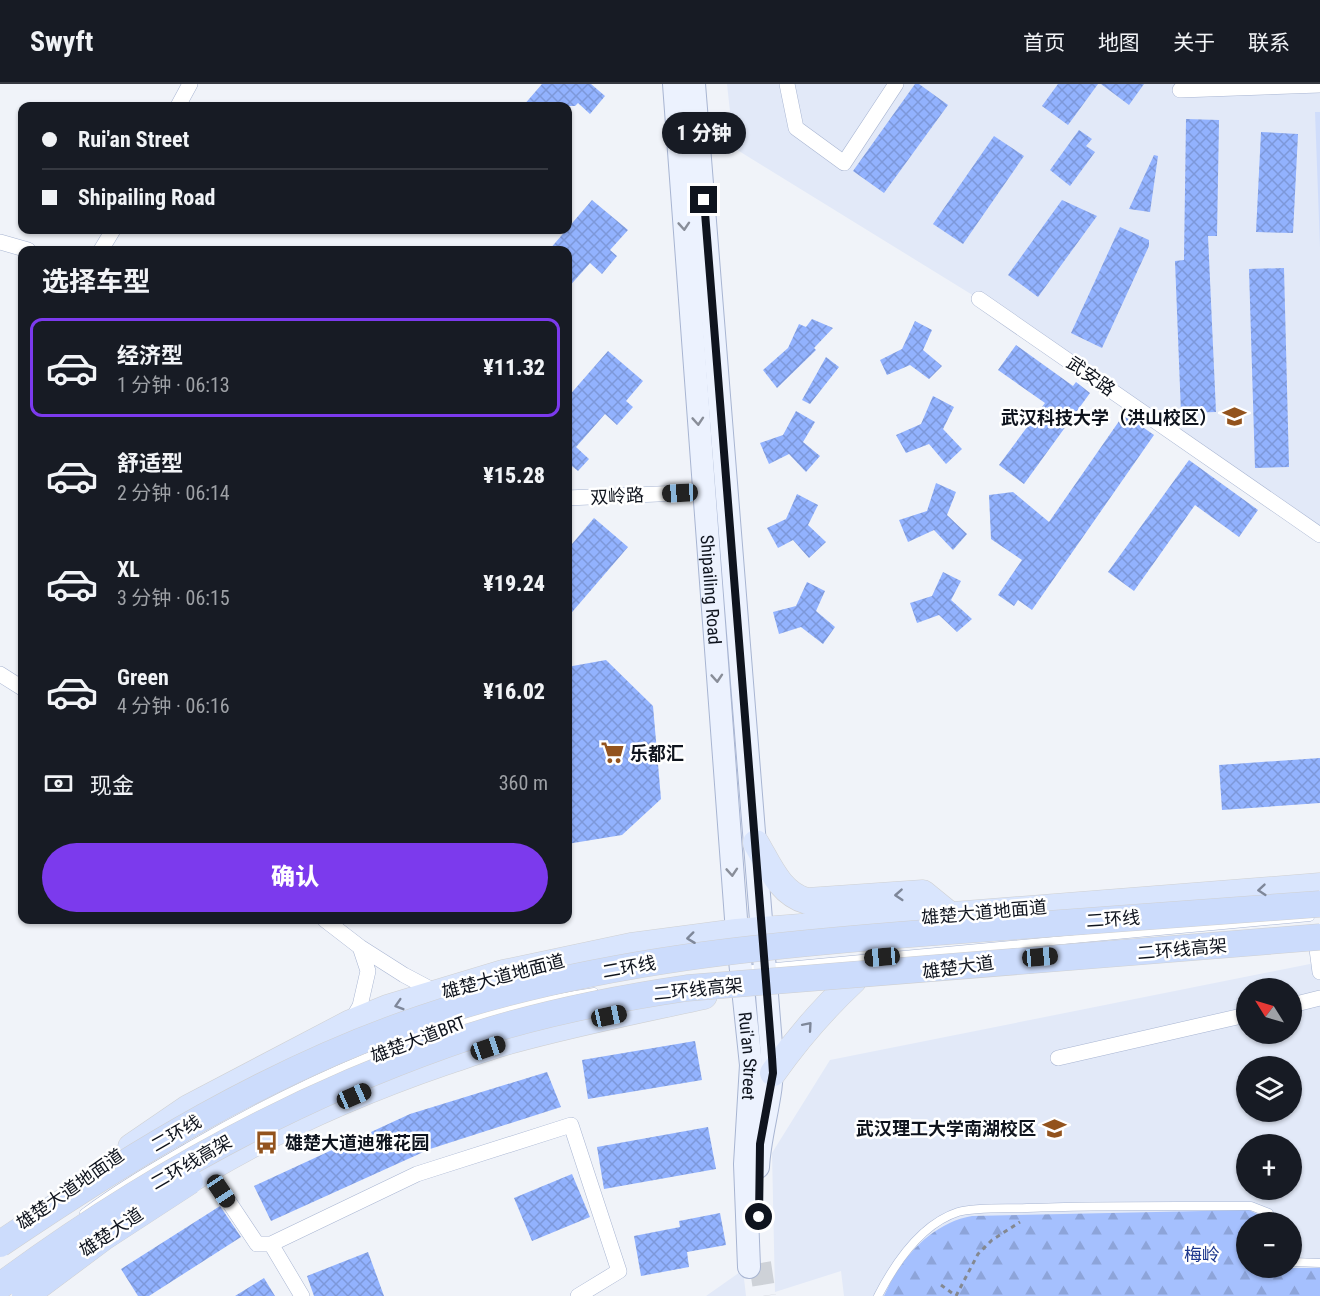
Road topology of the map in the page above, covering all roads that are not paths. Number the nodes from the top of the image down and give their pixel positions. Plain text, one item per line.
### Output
1 (190, 84) edge
2 (674, 84) edge
3 (694, 84) edge
4 (787, 84) edge
5 (896, 84) edge
6 (1312, 85) edge
7 (1180, 90) dead end
8 (180, 102) edge
9 (0, 242) edge
10 (18, 247) edge
11 (979, 299) dead end
12 (703, 492) junction
13 (572, 498) edge
14 (1320, 535) edge
15 (0, 674) edge
16 (18, 685) edge
17 (756, 843) junction
18 (1320, 885) edge
19 (1320, 904) edge
20 (950, 915) junction
21 (330, 924) edge
22 (762, 930) junction
23 (1319, 930) edge
24 (737, 932) junction
25 (360, 947) junction
26 (1320, 972) edge
27 (756, 977) junction
28 (853, 981) junction
29 (602, 991) dead end
30 (438, 993) junction
31 (1320, 998) edge
32 (1302, 1002) edge
33 (1236, 1017) edge
34 (350, 1023) junction
35 (1058, 1058) dead end
36 (773, 1073) junction
37 (207, 1169) junction
38 (1266, 1212) edge
39 (72, 1221) dead end
40 (0, 1238) edge
41 (0, 1244) edge
42 (271, 1244) junction
43 (1302, 1262) edge
44 (1320, 1263) edge
45 (0, 1286) edge
46 (20, 1296) edge
47 (26, 1296) edge
48 (302, 1296) edge
49 (578, 1296) edge
50 (878, 1296) edge

1 - 8 street
2 -> 12 main road, Shipailing Road
3 - 17 main road, Shipailing Road
4 - 5 street
6 - 7 street
9 - 10 street
11 - 14 street, 武安路
12 - 13 street, 双岭路
12 -> 24 main road, Shipailing Road
15 - 16 street
20 -> 17 main road
17 - 22 main road, Shipailing Road
18 -> 20 main road, 雄楚大道地面道
19 - 41 highway, 二环线, bridge
20 - 22 main road, 雄楚大道地面道
21 - 25 street
22 - 24 main road, 雄楚大道地面道
22 - 27 main road, Rui'an Street
23 - 26 street
23 - 27 highway, 二环线高架, bridge
23 - 28 main road, 雄楚大道
24 - 27 main road, Shipailing Road
24 -> 30 main road, 雄楚大道地面道
25 - 30 street
25 - 34 street
27 - 28 main road, 雄楚大道
27 - 36 main road, Rui'an Street
27 - 36 main road, Rui'an Street
27 - 37 main road, 雄楚大道
27 - 45 highway, 二环线高架, bridge
27 - 47 highway, bridge
36 -> 28 main road
29 - 39 lane, 雄楚大道BRT
30 -> 34 main road, 雄楚大道地面道
31 - 32 street
33 - 35 street
34 - 40 main road, 雄楚大道地面道
37 - 42 street
37 - 46 main road, 雄楚大道
38 - 50 lane
42 - 48 street
42 - 49 street
43 - 44 lane

